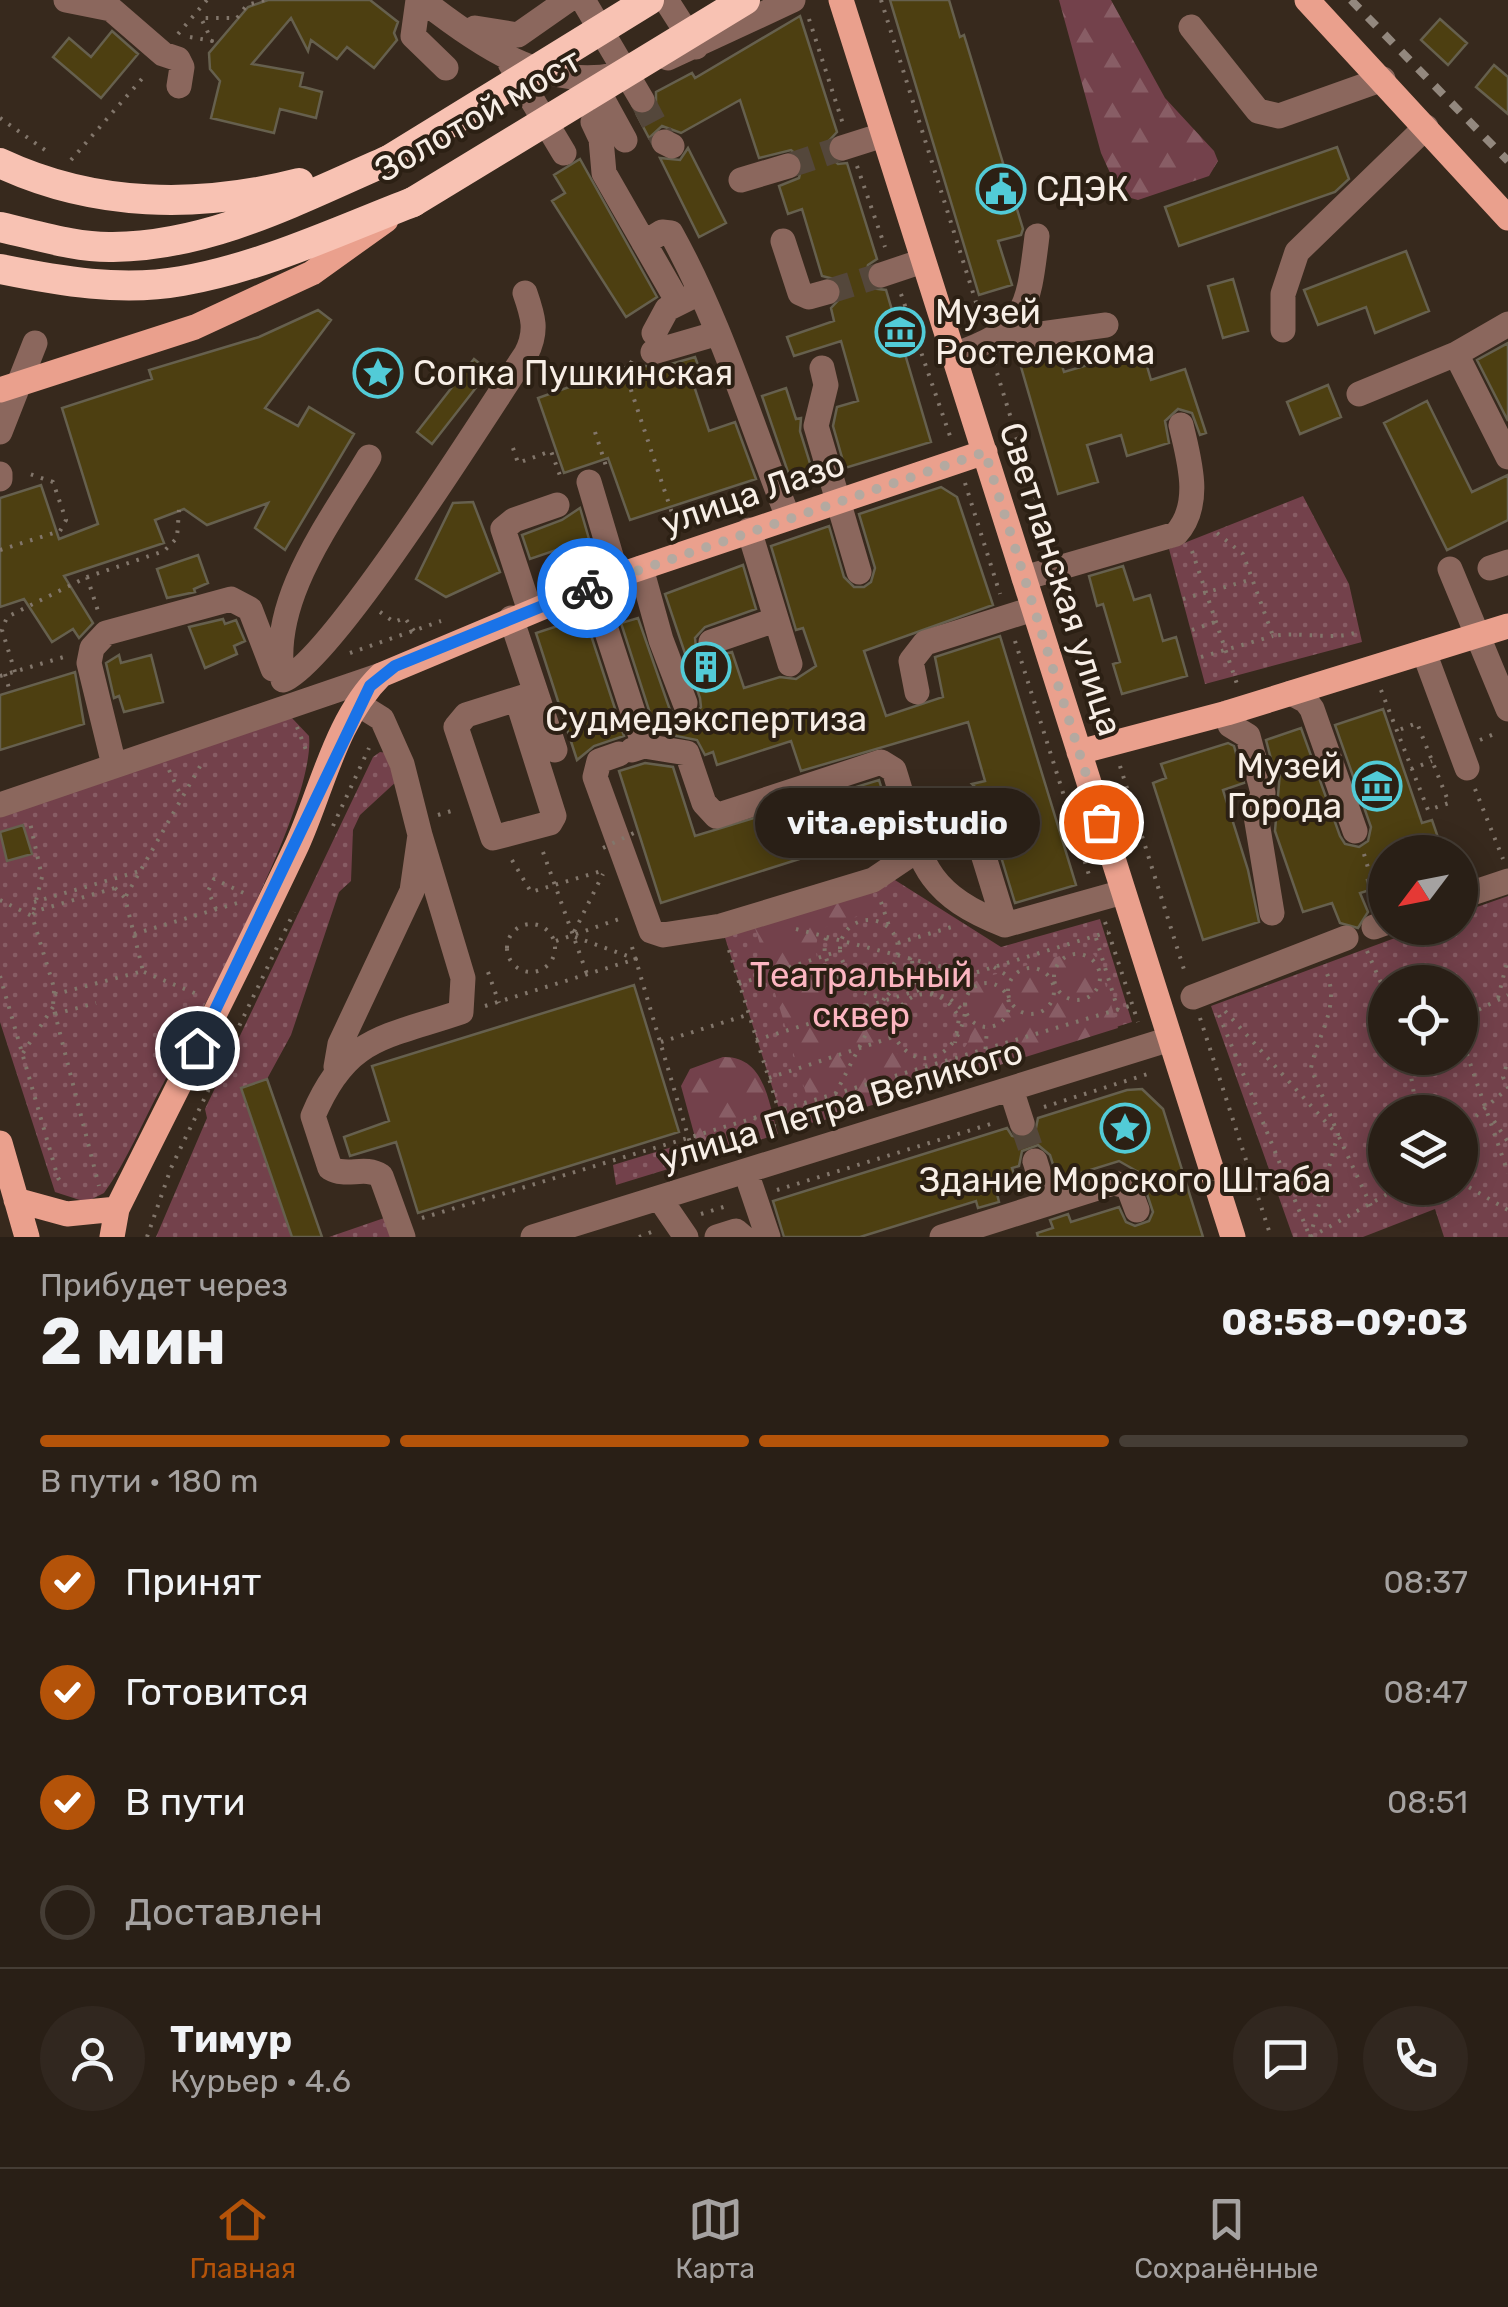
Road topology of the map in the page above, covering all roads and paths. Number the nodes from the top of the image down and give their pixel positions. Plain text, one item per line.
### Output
1 (66, 0) edge
2 (207, 0) edge
3 (265, 0) edge
4 (420, 0) edge
5 (568, 0) edge
6 (583, 0) edge
7 (649, 0) edge
8 (666, 0) edge
9 (840, 0) edge
10 (881, 0) edge
11 (1307, 0) edge
12 (769, 3) edge
13 (198, 16) junction
14 (450, 22) junction
15 (1191, 26) dead end
16 (205, 37) dead end
17 (696, 47) junction
18 (163, 54) junction
19 (505, 54) junction
20 (446, 68) dead end
21 (626, 72) junction
22 (1383, 79) junction
23 (592, 80) junction
24 (178, 86) dead end
25 (642, 100) tunnel mouth
26 (0, 118) edge
27 (593, 122) dead end
28 (1426, 126) junction
29 (883, 135) junction
30 (625, 140) dead end
31 (842, 148) tunnel mouth
32 (48, 152) dead end
33 (564, 152) dead end
34 (58, 157) dead end
35 (389, 160) junction
36 (0, 163) edge
37 (788, 166) tunnel mouth
38 (741, 180) dead end
39 (413, 202) junction
40 (1508, 218) edge
41 (0, 228) edge
42 (1037, 236) dead end
43 (783, 241) dead end
44 (923, 261) junction
45 (0, 269) edge
46 (881, 274) tunnel mouth
47 (525, 292) dead end
48 (826, 292) dead end
49 (691, 297) junction
50 (1508, 324) edge
51 (1106, 325) dead end
52 (1283, 330) dead end
53 (716, 334) junction
54 (992, 342) junction
55 (35, 343) dead end
56 (653, 343) junction
57 (1456, 354) junction
58 (953, 355) junction
59 (822, 368) dead end
60 (0, 390) edge
61 (1359, 394) dead end
62 (1181, 426) dead end
63 (1013, 427) junction
64 (0, 432) edge
65 (982, 445) junction
66 (513, 448) dead end
67 (369, 457) dead end
68 (554, 458) dead end
69 (1508, 458) edge
70 (5, 474) edge
71 (589, 482) dead end
72 (840, 500) junction
73 (557, 506) dead end
74 (179, 510) dead end
75 (788, 518) junction
76 (749, 530) junction
77 (1217, 533) dead end
78 (680, 535) dead end
79 (1192, 549) dead end
80 (0, 550) edge
81 (1057, 568) junction
82 (1450, 569) dead end
83 (629, 572) junction
84 (860, 572) dead end
85 (88, 577) junction
86 (1024, 578) junction
87 (1253, 579) junction
88 (592, 586) junction
89 (1205, 592) junction
90 (1183, 600) dead end
91 (1033, 609) junction
92 (520, 614) junction
93 (405, 618) dead end
94 (775, 620) junction
95 (1215, 622) junction
96 (1508, 626) edge
97 (1192, 630) dead end
98 (414, 631) dead end
99 (1358, 632) dead end
100 (1273, 636) junction
101 (1478, 636) junction
102 (98, 637) junction
103 (711, 642) dead end
104 (1224, 649) junction
105 (1424, 652) junction
106 (1201, 657) dead end
107 (790, 664) dead end
108 (14, 672) junction
109 (3, 675) edge
110 (381, 675) junction
111 (1378, 681) dead end
112 (10, 692) dead end
113 (287, 692) junction
114 (916, 692) dead end
115 (1291, 693) junction
116 (527, 696) junction
117 (685, 702) dead end
118 (358, 704) junction
119 (1508, 709) edge
120 (1235, 710) junction
121 (382, 719) junction
122 (1396, 731) junction
123 (1112, 743) junction
124 (555, 750) dead end
125 (632, 750) junction
126 (1079, 752) junction
127 (205, 758) dead end
128 (165, 761) dead end
129 (1432, 761) junction
130 (114, 765) junction
131 (1467, 768) joint
132 (1411, 769) junction
133 (182, 798) junction
134 (966, 799) dead end
135 (0, 805) edge
136 (27, 808) dead end
137 (333, 826) dead end
138 (535, 828) junction
139 (638, 831) dead end
140 (1355, 831) joint
141 (420, 835) junction
142 (504, 837) junction
143 (603, 848) dead end
144 (919, 849) junction
145 (1368, 870) edge
146 (140, 871) junction
147 (1508, 873) edge
148 (873, 880) junction
149 (1508, 881) edge
150 (556, 886) junction
151 (1478, 891) edge
152 (1123, 892) junction
153 (301, 897) dead end
154 (125, 898) junction
155 (0, 900) edge
156 (33, 902) junction
157 (216, 909) junction
158 (1272, 912) dead end
159 (32, 916) junction
160 (622, 918) dead end
161 (1006, 925) junction
162 (721, 926) junction
163 (890, 930) junction
164 (952, 930) dead end
165 (1108, 932) dead end
166 (1368, 933) edge
167 (134, 934) junction
168 (572, 936) junction
169 (1096, 936) junction
170 (840, 940) junction
171 (556, 942) junction
172 (898, 943) junction
173 (1316, 950) junction
174 (839, 951) junction
175 (898, 953) junction
176 (825, 956) junction
177 (911, 956) junction
178 (1508, 958) edge
179 (992, 966) junction
180 (1102, 969) junction
181 (143, 971) junction
182 (967, 973) junction
183 (587, 974) junction
184 (0, 976) edge
185 (1011, 978) junction
186 (739, 984) junction
187 (1054, 984) junction
188 (54, 991) junction
189 (917, 991) junction
190 (931, 992) junction
191 (1508, 995) edge
192 (204, 996) dead end
193 (1008, 996) junction
194 (1193, 997) junction
195 (885, 998) junction
196 (1498, 998) junction
197 (509, 1001) dead end
198 (96, 1003) dead end
199 (53, 1006) junction
200 (1132, 1006) dead end
201 (1478, 1009) edge
202 (1118, 1010) junction
203 (965, 1012) junction
204 (55, 1014) junction
205 (748, 1014) junction
206 (987, 1028) junction
207 (894, 1036) junction
208 (1170, 1039) junction
209 (756, 1040) junction
210 (955, 1043) junction
211 (859, 1048) junction
212 (986, 1049) junction
213 (22, 1053) junction
214 (939, 1060) junction
215 (1508, 1060) edge
216 (336, 1067) junction
217 (984, 1070) dead end
218 (1159, 1071) dead end
219 (1474, 1075) edge
220 (769, 1078) junction
221 (1011, 1088) junction
222 (1508, 1089) edge
223 (836, 1093) junction
224 (778, 1110) junction
225 (1487, 1111) junction
226 (1478, 1117) edge
227 (754, 1118) junction
228 (1021, 1119) junction
229 (822, 1120) dead end
230 (1338, 1134) junction
231 (690, 1137) junction
232 (1508, 1142) edge
233 (0, 1143) edge
234 (746, 1172) junction
235 (1508, 1173) edge
236 (697, 1187) junction
237 (99, 1189) dead end
238 (1478, 1192) edge
239 (70, 1193) dead end
240 (10, 1197) edge
241 (755, 1197) junction
242 (660, 1199) junction
243 (1371, 1206) joint
244 (117, 1209) junction
245 (1136, 1210) dead end
246 (1508, 1210) edge
247 (680, 1230) edge
248 (401, 1231) edge
249 (27, 1237) edge
250 (112, 1237) edge
251 (146, 1237) edge
252 (533, 1237) edge
253 (639, 1237) edge
254 (717, 1237) edge
255 (742, 1237) edge
256 (768, 1237) edge
257 (942, 1237) edge
258 (1233, 1237) edge
259 (1271, 1237) edge
260 (1311, 1237) edge

1 - 18 street
2 - 13 path
3 - 13 path
4 - 14 street
4 - 20 street
5 - 14 street
6 - 21 street
7 - 35 highway, Золотой мост, bridge
8 - 17 street
9 - 29 main road, Светланская улица
10 - 54 path
11 - 22 main road
12 - 17 street
12 - 39 highway, Золотой мост, bridge
13 - 16 path
13 - 18 path
14 - 19 street
15 - 22 street
17 - 21 street
18 - 24 street
18 - 34 path
19 - 23 street
19 - 33 street
21 - 23 street
21 - 25 street
22 - 28 main road
23 - 30 street
26 - 32 path
27 - 49 street
28 - 40 main road
28 - 52 street
29 - 31 street
29 - 44 main road, Светланская улица
35 - 36 highway
35 - 41 highway, Золотой мост
37 - 38 street
39 - 45 highway, Золотой мост
39 - 60 main road
42 - 54 street
43 - 48 street
44 - 46 street
44 - 58 main road, Светланская улица
47 - 113 street
49 - 53 street
49 - 56 street
50 - 57 street
51 - 54 street
53 - 56 street
53 - 75 street
54 - 58 street
54 - 63 path
55 - 64 street
56 - 78 path
57 - 61 street
57 - 69 street
58 - 65 main road, Светланская улица
59 - 72 street
62 - 81 street
63 - 65 path
63 - 81 path
65 - 72 main road, улица Лазо
65 - 86 main road, Светланская улица
66 - 68 path
67 - 113 street
70 - 80 path
71 - 83 street
72 - 75 main road, улица Лазо
72 - 84 street
73 - 92 street
74 - 85 path
75 - 76 main road, улица Лазо
76 - 83 main road, улица Лазо
76 - 94 street
77 - 87 path
79 - 89 path
81 - 86 street
81 - 123 path
82 - 101 street
83 - 88 main road, улица Лазо
83 - 117 street
85 - 102 path
85 - 108 path
86 - 91 main road, Светланская улица
87 - 89 path
87 - 100 path
88 - 92 main road, улица Лазо
88 - 125 street
89 - 90 path
89 - 95 path
91 - 114 street
91 - 126 main road, Светланская улица
92 - 110 main road, улица Лазо
92 - 116 street
93 - 98 path
94 - 103 street
94 - 107 street
95 - 97 path
95 - 104 path
96 - 101 main road
99 - 100 path
100 - 104 path
101 - 105 main road
101 - 119 street
102 - 108 path
102 - 113 street
102 - 130 street
104 - 106 path
104 - 120 path
105 - 115 main road
105 - 131 street
108 - 109 path
109 - 112 path
110 - 113 street, улица Лазо
110 - 118 main road, улица Лазо
111 - 122 path
113 - 130 street, улица Лазо
115 - 120 main road
115 - 140 street
116 - 124 street
116 - 138 street
116 - 142 street
118 - 121 street
118 - 244 main road, улица Лазо
120 - 123 main road
120 - 158 street
121 - 137 path
121 - 141 street
122 - 129 path
122 - 132 path
123 - 126 main road
123 - 194 path
125 - 144 street
125 - 162 street
126 - 152 main road, Светланская улица
127 - 133 path
128 - 133 path
129 - 132 path
129 - 132 path
130 - 135 street, улица Лазо
131 - 147 path
133 - 146 path
134 - 161 street
136 - 156 path
138 - 142 street
138 - 150 path
139 - 143 path, bridge
140 - 145 path
141 - 216 street
141 - 216 street
142 - 150 path
144 - 148 street
144 - 161 street
146 - 154 path
146 - 156 path
148 - 162 street
148 - 163 path
149 - 151 street
150 - 168 path
150 - 168 path
152 - 161 street
152 - 208 main road, Светланская улица
153 - 251 path
154 - 159 path
154 - 167 path
155 - 159 path
156 - 159 path
157 - 157 path
157 - 167 path
159 - 188 path
160 - 168 path
162 - 186 path
163 - 170 path
163 - 172 path
164 - 172 path
165 - 169 path
166 - 173 street
167 - 181 path
168 - 171 path
168 - 183 path
168 - 183 path
169 - 179 path
169 - 180 path
170 - 174 path
170 - 175 path
170 - 176 path
171 - 171 path
172 - 175 path
173 - 194 street
173 - 230 path
174 - 175 path
174 - 176 path
175 - 177 path
176 - 186 path
176 - 195 path
177 - 182 path
177 - 189 path
177 - 195 path
178 - 196 path
179 - 182 path
179 - 185 path
180 - 187 path
180 - 187 path
180 - 202 path
181 - 188 path
181 - 192 path
182 - 189 path
183 - 197 path
184 - 213 path
185 - 187 path
185 - 193 path
186 - 205 path
187 - 193 path
188 - 199 path
189 - 190 path
189 - 195 path
189 - 207 path
190 - 203 path
190 - 210 path
191 - 196 path
193 - 203 path
193 - 206 path
194 - 259 path
195 - 209 path
195 - 211 path
196 - 201 path
198 - 204 path
199 - 204 path
199 - 213 path
200 - 202 path
202 - 212 path
203 - 206 path
203 - 210 path
204 - 237 path
205 - 209 path
205 - 231 path
206 - 212 path
207 - 211 path
207 - 214 path
208 - 221 street, улица Петра Великого
208 - 258 main road, Светланская улица
209 - 220 path
210 - 214 path
211 - 220 path
211 - 223 path
212 - 214 path
212 - 217 path
213 - 239 path
214 - 223 path
215 - 222 path
216 - 248 street
218 - 228 path
219 - 225 path
220 - 224 path
221 - 228 street
221 - 234 street, улица Петра Великого
222 - 225 path
223 - 224 path
223 - 229 path
224 - 227 path
224 - 227 path
225 - 226 path
225 - 232 path
225 - 235 path
227 - 231 path
228 - 241 path
230 - 243 path
230 - 260 path
230 - 260 path
231 - 236 path
231 - 248 path
233 - 240 main road
234 - 236 street, улица Петра Великого
234 - 241 street
236 - 242 street, улица Петра Великого
238 - 246 path
240 - 244 main road
240 - 249 main road
241 - 247 path
241 - 256 street
242 - 247 street
242 - 252 street, улица Петра Великого
243 - 260 path
244 - 250 main road, улица Лазо
245 - 257 street
247 - 253 path
254 - 255 street

